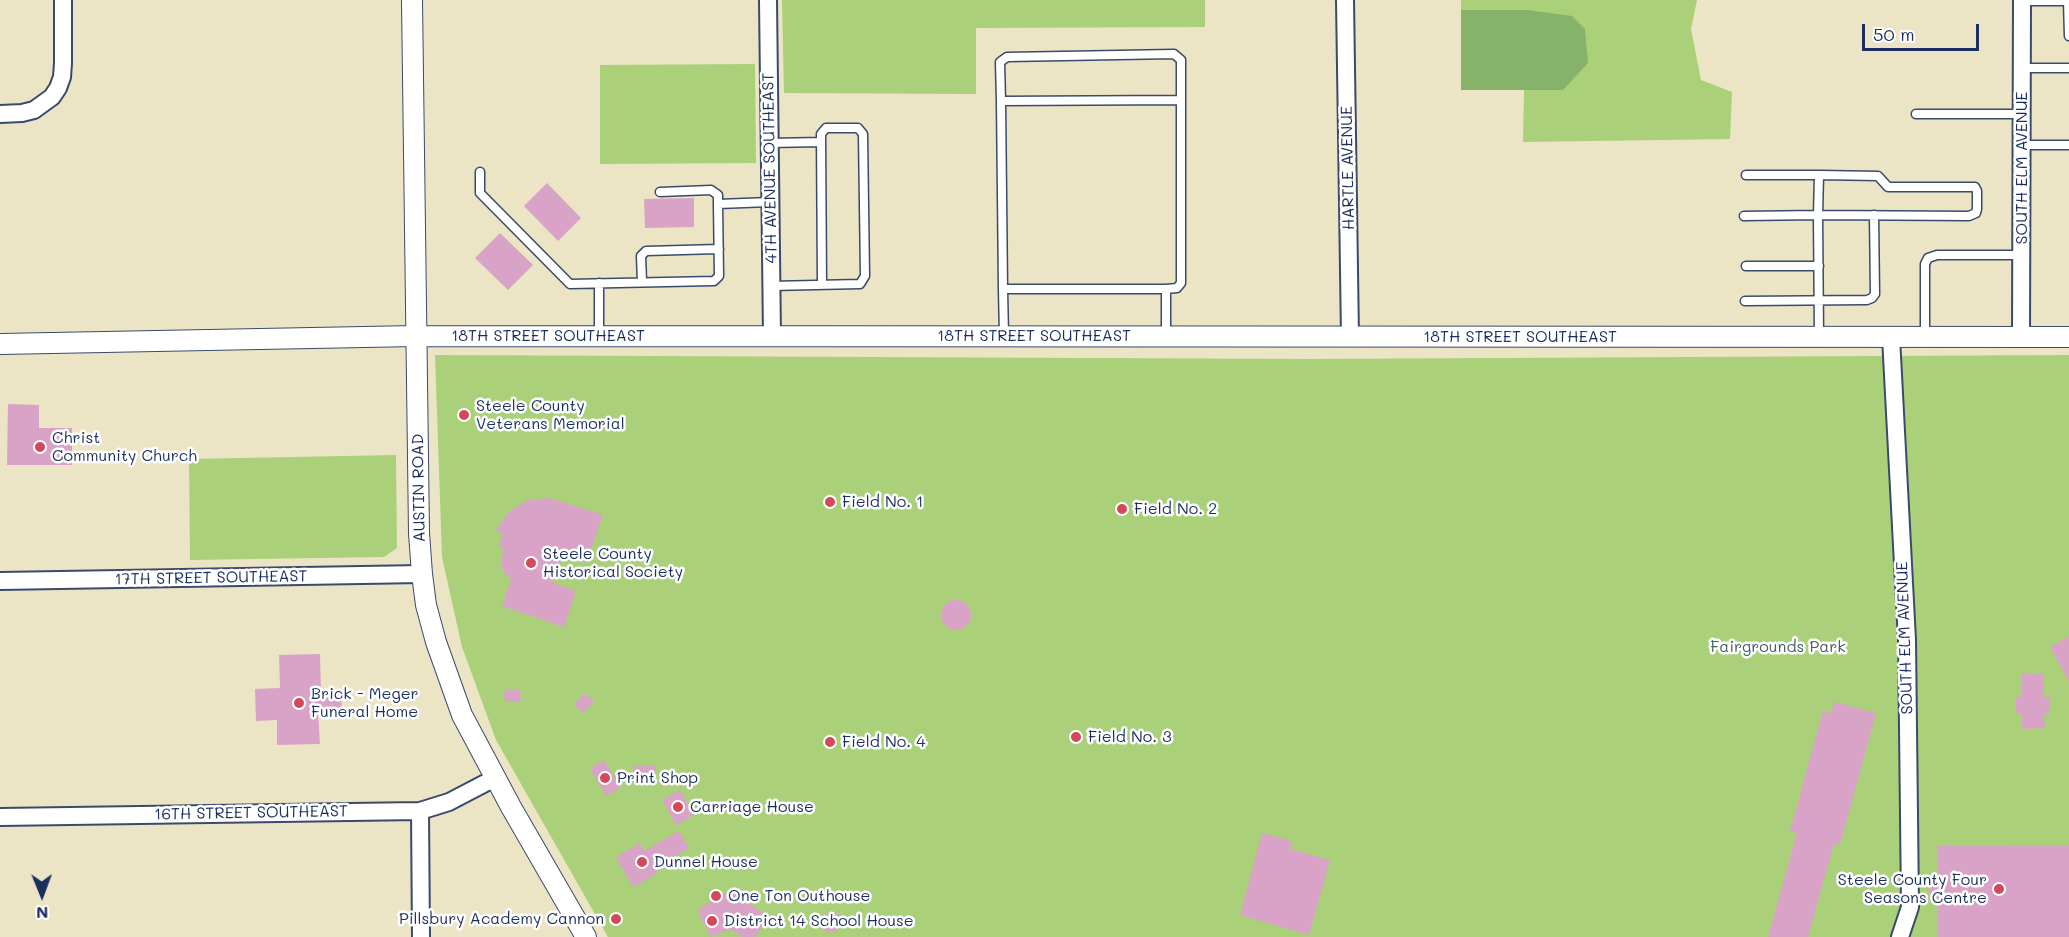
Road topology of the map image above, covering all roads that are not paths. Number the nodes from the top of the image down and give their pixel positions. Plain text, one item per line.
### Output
1 (63, 0) edge
2 (412, 0) edge
3 (768, 0) edge
4 (1346, 0) edge
5 (2022, 0) edge
6 (2068, 1) edge
7 (2069, 36) edge
8 (2022, 68) junction
9 (2069, 68) edge
10 (1181, 100) junction
11 (1001, 101) junction
12 (0, 114) edge
13 (1916, 114) dead end
14 (2022, 114) junction
15 (821, 142) junction
16 (770, 143) junction
17 (2022, 145) junction
18 (2069, 145) edge
19 (480, 172) dead end
20 (1746, 175) dead end
21 (1819, 175) junction
22 (660, 192) dead end
23 (770, 202) junction
24 (718, 204) junction
25 (1818, 215) junction
26 (1874, 215) junction
27 (1744, 216) dead end
28 (719, 249) junction
29 (2022, 255) junction
30 (1746, 266) dead end
31 (1820, 266) junction
32 (642, 282) junction
33 (599, 283) junction
34 (822, 285) junction
35 (771, 286) junction
36 (1003, 289) junction
37 (1166, 289) junction
38 (1819, 300) junction
39 (1746, 301) dead end
40 (416, 336) junction
41 (599, 336) junction
42 (772, 336) junction
43 (1004, 336) junction
44 (1166, 336) junction
45 (1350, 337) junction
46 (1819, 337) junction
47 (1891, 337) junction
48 (1925, 337) junction
49 (2021, 337) junction
50 (2069, 337) edge
51 (0, 344) edge
52 (422, 574) junction
53 (0, 581) edge
54 (495, 777) junction
55 (420, 811) junction
56 (0, 817) edge
57 (421, 937) edge
58 (586, 937) edge
59 (1900, 937) edge

1 - 12 street
2 - 40 street, AUSTIN ROAD
3 - 16 street, 4TH AVENUE SOUTHEAST
4 - 45 street, HARTLE AVENUE
5 - 6 lane
5 - 8 street, SOUTH ELM AVENUE
6 - 7 lane
8 - 9 lane
8 - 14 street, SOUTH ELM AVENUE
10 - 11 lane
10 - 11 lane
10 - 37 lane
11 - 36 lane
13 - 14 lane
14 - 17 street, SOUTH ELM AVENUE
15 - 16 lane
15 - 34 lane
15 - 34 lane
16 - 23 street, 4TH AVENUE SOUTHEAST
17 - 18 lane
17 - 29 street, SOUTH ELM AVENUE
19 - 33 lane
20 - 21 lane
21 - 25 lane
21 - 26 lane
22 - 24 lane
23 - 24 lane
23 - 35 street, 4TH AVENUE SOUTHEAST
24 - 28 lane
25 - 26 lane
25 - 27 lane
25 - 31 lane
26 - 38 lane
28 - 32 lane
28 - 32 lane
29 - 48 lane
29 - 49 street, SOUTH ELM AVENUE
30 - 31 lane
31 - 38 lane
32 - 33 lane
33 - 41 lane
34 - 35 lane
35 - 42 street, 4TH AVENUE SOUTHEAST
36 - 37 lane
36 - 43 lane
37 - 44 lane
38 - 39 lane
38 - 46 lane
40 - 41 street, 18TH STREET SOUTHEAST
40 - 51 street, 18TH STREET SOUTHEAST
40 - 52 street, AUSTIN ROAD
41 - 42 street, 18TH STREET SOUTHEAST
42 - 43 street, 18TH STREET SOUTHEAST
43 - 44 street, 18TH STREET SOUTHEAST
44 - 45 street, 18TH STREET SOUTHEAST
45 - 46 street, 18TH STREET SOUTHEAST
46 - 47 street, 18TH STREET SOUTHEAST
47 - 48 street, 18TH STREET SOUTHEAST
47 - 59 street, SOUTH ELM AVENUE
48 - 49 street, 18TH STREET SOUTHEAST
49 - 50 street, 18TH STREET SOUTHEAST
52 - 53 street, 17TH STREET SOUTHEAST
52 - 54 street, AUSTIN ROAD
54 - 55 street, 16TH STREET SOUTHEAST
54 - 58 street, AUSTIN ROAD
55 - 56 street, 16TH STREET SOUTHEAST
55 - 57 street

